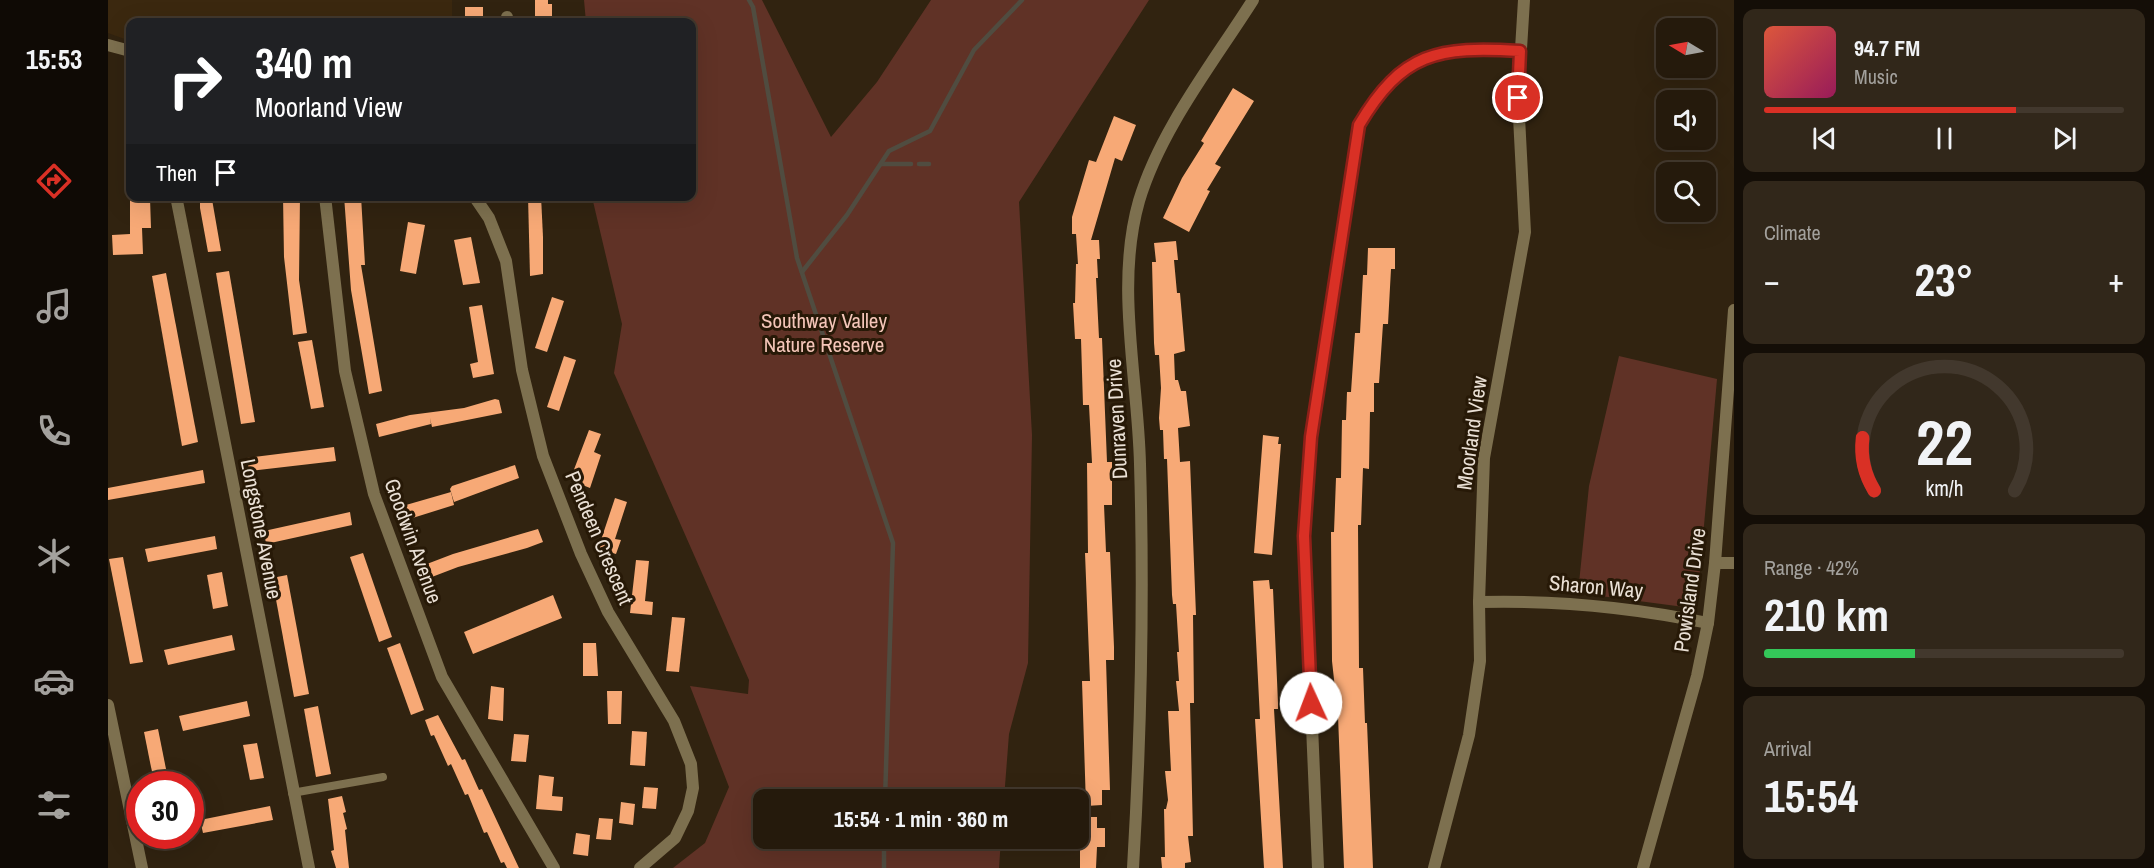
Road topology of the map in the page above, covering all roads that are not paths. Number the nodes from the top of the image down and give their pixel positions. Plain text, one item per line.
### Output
1 (1252, 0) edge
2 (1524, 0) edge
3 (108, 45) edge
4 (126, 50) edge
5 (1520, 51) junction
6 (177, 201) edge
7 (326, 201) edge
8 (477, 201) edge
9 (1734, 310) edge
10 (1731, 402) edge
11 (1716, 562) junction
12 (1734, 563) edge
13 (1479, 602) junction
14 (1708, 623) junction
15 (108, 705) edge
16 (383, 777) dead end
17 (292, 793) junction
18 (142, 868) edge
19 (309, 868) edge
20 (554, 868) edge
21 (640, 868) edge
22 (1133, 868) edge
23 (1318, 868) edge
24 (1434, 868) edge
25 (1643, 868) edge

1 - 22 street, Dunraven Drive
2 - 5 street, Moorland View
3 - 4 street
5 - 13 street, Moorland View
5 - 23 street
6 - 17 street, Longstone Avenue
7 - 20 street, Goodwin Avenue
8 - 21 street, Pendeen Crescent
9 - 10 street, Powisland Drive
10 - 11 street, Powisland Drive
11 - 12 street
11 - 14 street, Powisland Drive
13 - 14 street, Sharon Way
13 - 24 street, Moorland View
14 - 25 street, Powisland Drive
15 - 18 street
16 - 17 lane
17 - 19 street, Longstone Avenue

